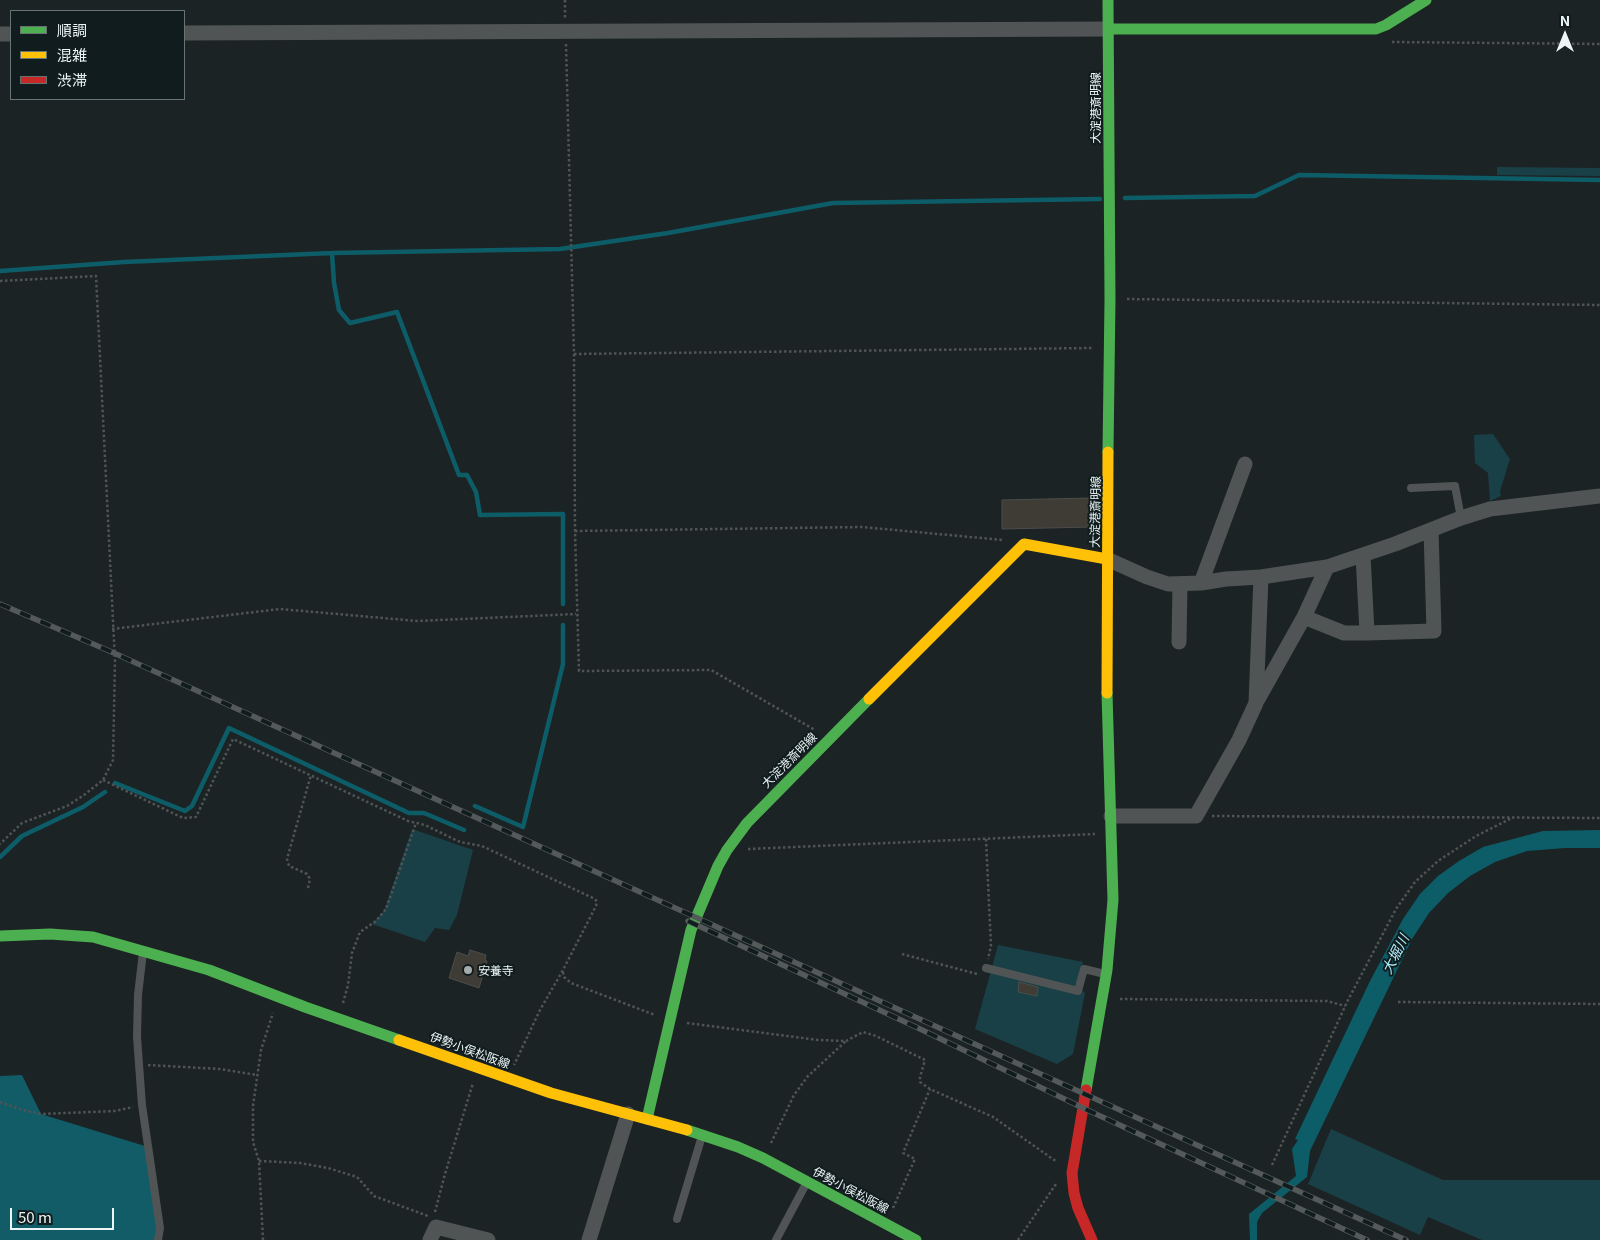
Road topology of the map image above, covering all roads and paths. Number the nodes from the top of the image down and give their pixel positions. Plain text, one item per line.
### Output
1 (1108, 0) edge
2 (1426, 0) edge
3 (1108, 29) junction
4 (565, 31) junction
5 (185, 33) edge
6 (1383, 42) dead end
7 (1600, 44) edge
8 (0, 281) edge
9 (1110, 299) junction
10 (1600, 305) edge
11 (1110, 348) junction
12 (574, 354) junction
13 (1246, 464) dead end
14 (1411, 488) dead end
15 (1600, 496) edge
16 (1462, 518) junction
17 (1431, 530) junction
18 (575, 531) junction
19 (1024, 544) junction
20 (1363, 555) junction
21 (1107, 559) junction
22 (1327, 567) junction
23 (1261, 577) junction
24 (1201, 583) junction
25 (1180, 584) junction
26 (577, 614) junction
27 (1304, 617) junction
28 (112, 628) junction
29 (1367, 633) junction
30 (1179, 642) dead end
31 (1256, 703) junction
32 (830, 739) junction
33 (311, 775) junction
34 (103, 780) junction
35 (1111, 816) junction
36 (1196, 816) junction
37 (1512, 818) junction
38 (1600, 818) edge
39 (416, 823) junction
40 (1112, 833) junction
41 (986, 839) junction
42 (0, 844) edge
43 (727, 850) junction
44 (308, 888) dead end
45 (0, 936) edge
46 (144, 950) junction
47 (902, 954) dead end
48 (986, 968) junction
49 (563, 970) junction
50 (1107, 974) junction
51 (279, 997) junction
52 (1103, 998) junction
53 (1398, 1002) dead end
54 (1600, 1004) edge
55 (1345, 1006) junction
56 (339, 1018) junction
57 (671, 1021) junction
58 (846, 1041) junction
59 (139, 1065) junction
60 (479, 1068) junction
61 (257, 1075) junction
62 (508, 1079) junction
63 (930, 1089) junction
64 (0, 1102) edge
65 (142, 1105) junction
66 (628, 1114) junction
67 (647, 1119) junction
68 (702, 1134) junction
69 (763, 1158) junction
70 (258, 1161) junction
71 (1272, 1165) dead end
72 (1072, 1173) junction
73 (808, 1182) junction
74 (677, 1219) dead end
75 (885, 1224) junction
76 (158, 1240) edge
77 (263, 1240) edge
78 (430, 1240) edge
79 (488, 1240) edge
80 (589, 1240) edge
81 (776, 1240) edge
82 (916, 1240) edge
83 (1018, 1240) edge
84 (1092, 1240) edge

1 - 3 main road, 大淀港斎明線
2 - 3 main road
3 - 4 street
3 - 9 main road, 大淀港斎明線
4 - 5 street
4 - 12 path
6 - 7 path
8 - 28 path
9 - 10 path
9 - 11 main road, 大淀港斎明線
11 - 12 path
11 - 21 main road, 大淀港斎明線
12 - 18 path
13 - 24 street
14 - 16 lane
15 - 16 street
16 - 17 street
17 - 20 street
17 - 29 street
18 - 19 path
18 - 26 path
19 - 21 main road, 大淀港斎明線
19 - 32 main road, 大淀港斎明線
20 - 22 street
20 - 29 street
21 - 25 street
21 - 35 main road
22 - 23 street
22 - 27 street
23 - 24 street
23 - 31 street
24 - 25 street
25 - 30 street
26 - 28 path
26 - 32 path
27 - 29 street
27 - 31 street
28 - 34 path
31 - 36 street
32 - 43 main road, 大淀港斎明線
33 - 34 path
33 - 39 path
33 - 44 path
34 - 42 path
35 - 36 street
35 - 40 main road
36 - 37 path
37 - 38 path
37 - 55 path
39 - 49 path
39 - 56 path
40 - 41 path
40 - 50 main road
41 - 43 path
41 - 48 path
43 - 57 main road, 大淀港斎明線
45 - 46 main road, 伊勢小俣松阪線
46 - 51 main road, 伊勢小俣松阪線
46 - 59 lane
47 - 48 path
48 - 50 lane
49 - 57 path
49 - 62 path
50 - 52 main road
51 - 56 main road, 伊勢小俣松阪線
51 - 61 path
52 - 55 path
52 - 72 main road
53 - 54 path
55 - 71 path
56 - 60 main road, 伊勢小俣松阪線
57 - 58 path
57 - 67 main road, 大淀港斎明線
58 - 63 path
58 - 69 path
59 - 61 path
59 - 65 lane
60 - 62 main road, 伊勢小俣松阪線
60 - 70 path
61 - 70 path
62 - 66 main road, 伊勢小俣松阪線
63 - 72 path
63 - 75 path
64 - 65 path
65 - 76 lane
66 - 67 main road, 伊勢小俣松阪線
66 - 80 street
67 - 68 main road, 伊勢小俣松阪線
68 - 69 main road, 伊勢小俣松阪線
68 - 74 lane
69 - 73 main road, 伊勢小俣松阪線
70 - 77 path
72 - 83 path
72 - 84 main road
73 - 75 main road, 伊勢小俣松阪線
73 - 81 lane
75 - 82 main road, 伊勢小俣松阪線
78 - 79 street

